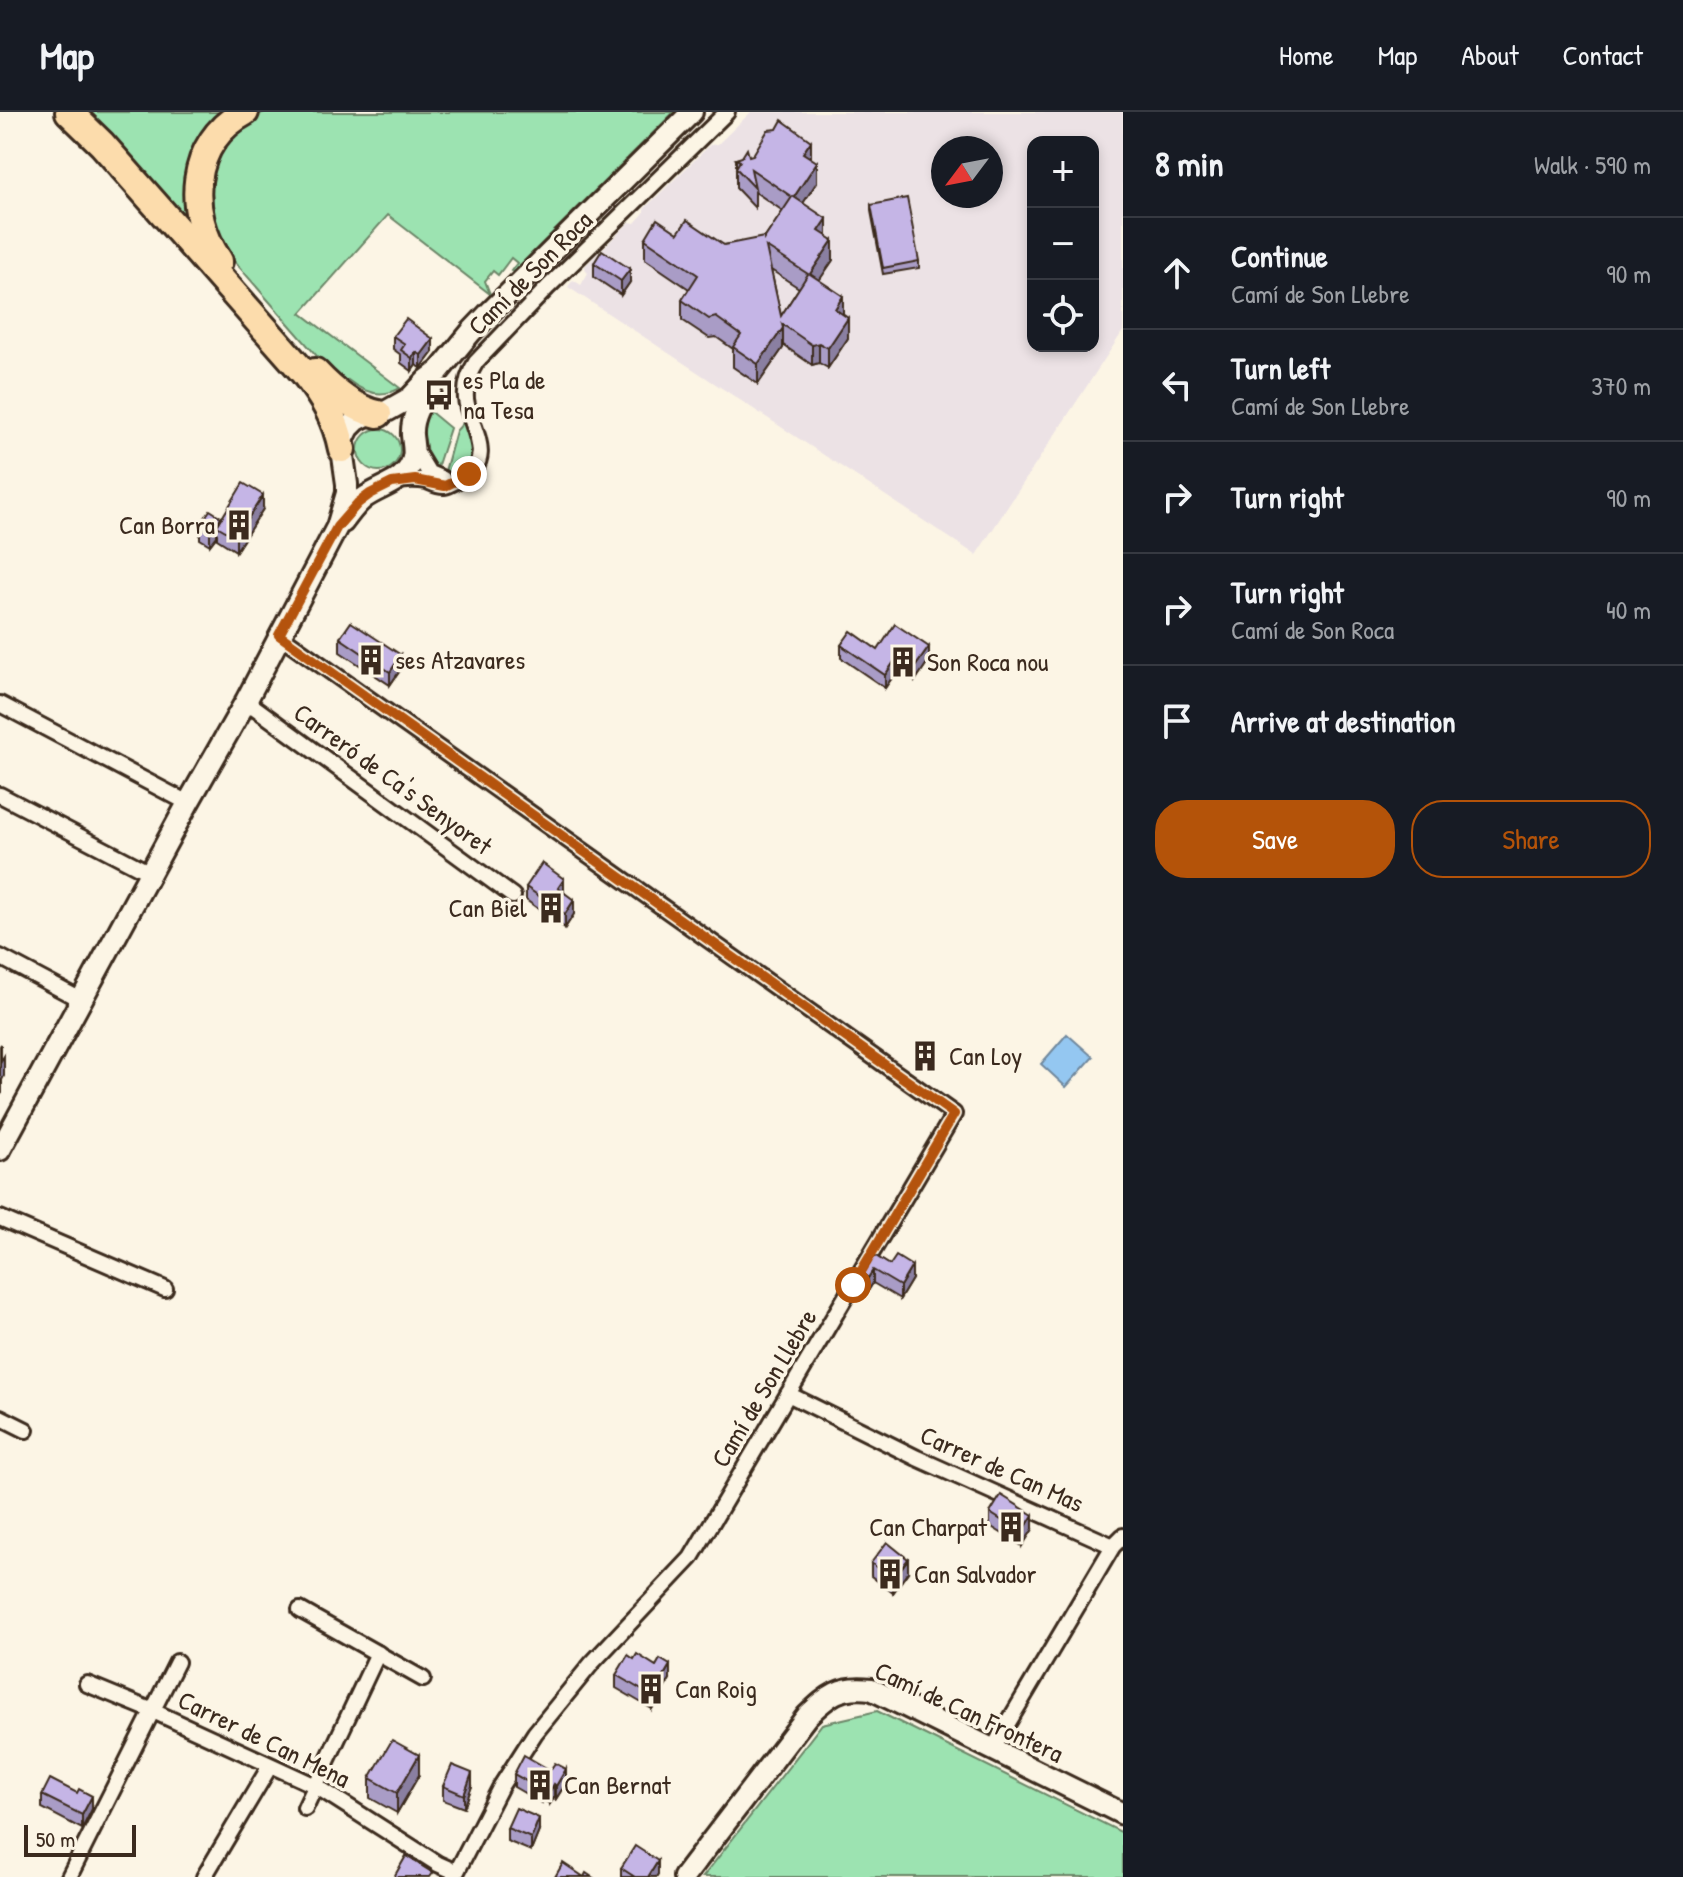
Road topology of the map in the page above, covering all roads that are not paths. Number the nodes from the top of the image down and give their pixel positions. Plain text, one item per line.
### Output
1 (69, 112) edge
2 (245, 112) edge
3 (692, 112) edge
4 (727, 112) edge
5 (439, 371) junction
6 (378, 414) junction
7 (413, 442) junction
8 (343, 455) junction
9 (455, 481) junction
10 (392, 483) junction
11 (337, 527) junction
12 (279, 635) junction
13 (246, 701) junction
14 (0, 704) edge
15 (0, 795) edge
16 (188, 803) junction
17 (150, 873) junction
18 (513, 896) dead end
19 (0, 957) edge
20 (81, 1000) junction
21 (1, 1148) edge
22 (0, 1218) edge
23 (165, 1289) dead end
24 (788, 1394) junction
25 (0, 1417) edge
26 (26, 1430) dead end
27 (1118, 1541) edge
28 (300, 1610) dead end
29 (378, 1653) junction
30 (177, 1662) dead end
31 (423, 1679) dead end
32 (87, 1684) dead end
33 (153, 1711) junction
34 (992, 1750) junction
35 (270, 1766) junction
36 (316, 1786) junction
37 (305, 1808) dead end
38 (1123, 1814) edge
39 (455, 1875) edge
40 (69, 1877) edge
41 (204, 1877) edge
42 (684, 1877) edge

1 - 8 highway
2 - 6 highway
3 - 5 street
4 - 9 street, Camí de Son Roca
5 - 6 street
5 - 7 street
6 - 7 street
6 - 8 street
7 - 9 street
7 - 10 street
8 - 10 street
8 - 11 street
9 - 10 street
10 - 11 street
11 - 12 street
12 - 13 street
12 - 24 street, Camí de Son Llebre
13 - 16 street
13 - 18 street, Carreró de Ca's Senyoret
14 - 16 street
15 - 17 street
16 - 17 street
17 - 20 street
19 - 20 street
20 - 21 street
22 - 23 street
24 - 27 street, Carrer de Can Mas
24 - 39 street, Camí de Son Llebre
25 - 26 street
27 - 34 street, Carrer de Can Mas
28 - 29 street
29 - 31 street
29 - 36 street
30 - 33 street
32 - 33 street, Carrer de Can Mena
33 - 35 street, Carrer de Can Mena
33 - 40 street
34 - 38 street, Camí de Can Frontera
34 - 42 street, Camí de Can Frontera
35 - 36 street, Carrer de Can Mena
35 - 41 street
36 - 37 street
36 - 39 street, Carrer de Can Mena

